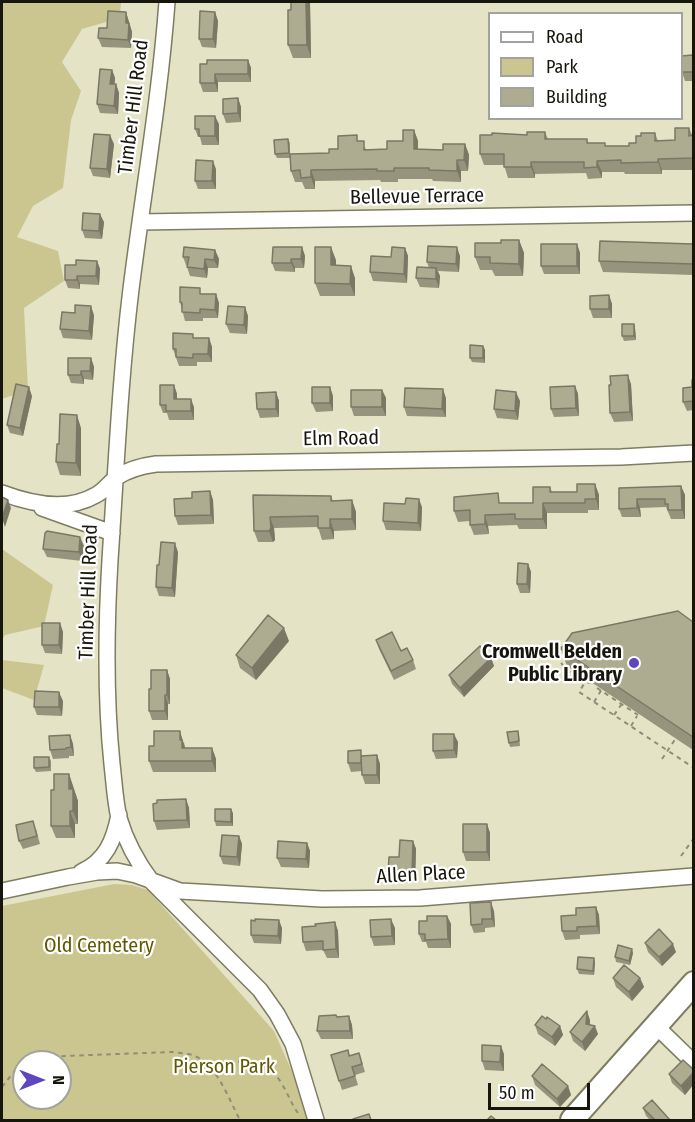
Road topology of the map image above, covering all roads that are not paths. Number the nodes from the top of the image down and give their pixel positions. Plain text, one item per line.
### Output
1 (167, 2) edge
2 (693, 213) edge
3 (140, 222) junction
4 (693, 453) edge
5 (116, 478) junction
6 (2, 493) edge
7 (20, 500) junction
8 (112, 533) junction
9 (119, 815) junction
10 (693, 876) edge
11 (68, 877) junction
12 (152, 882) junction
13 (2, 891) edge
14 (693, 983) edge
15 (656, 1026) junction
16 (693, 1063) edge
17 (316, 1120) edge
18 (572, 1120) edge

1 - 3 street, Timber Hill Road
2 - 3 street, Bellevue Terrace
3 - 5 street, Timber Hill Road
4 - 5 street, Elm Road
5 - 7 street, Elm Road
5 - 8 street, Timber Hill Road
6 - 7 street, Elm Road
7 - 8 street
8 - 9 street, Timber Hill Road
9 - 11 street
9 - 12 street, Timber Hill Road
10 - 12 street, Allen Place
11 - 12 street, Allen Place
11 - 13 street
12 - 17 street, Timber Hill Road
14 - 15 main road
15 - 16 street
15 - 18 main road

